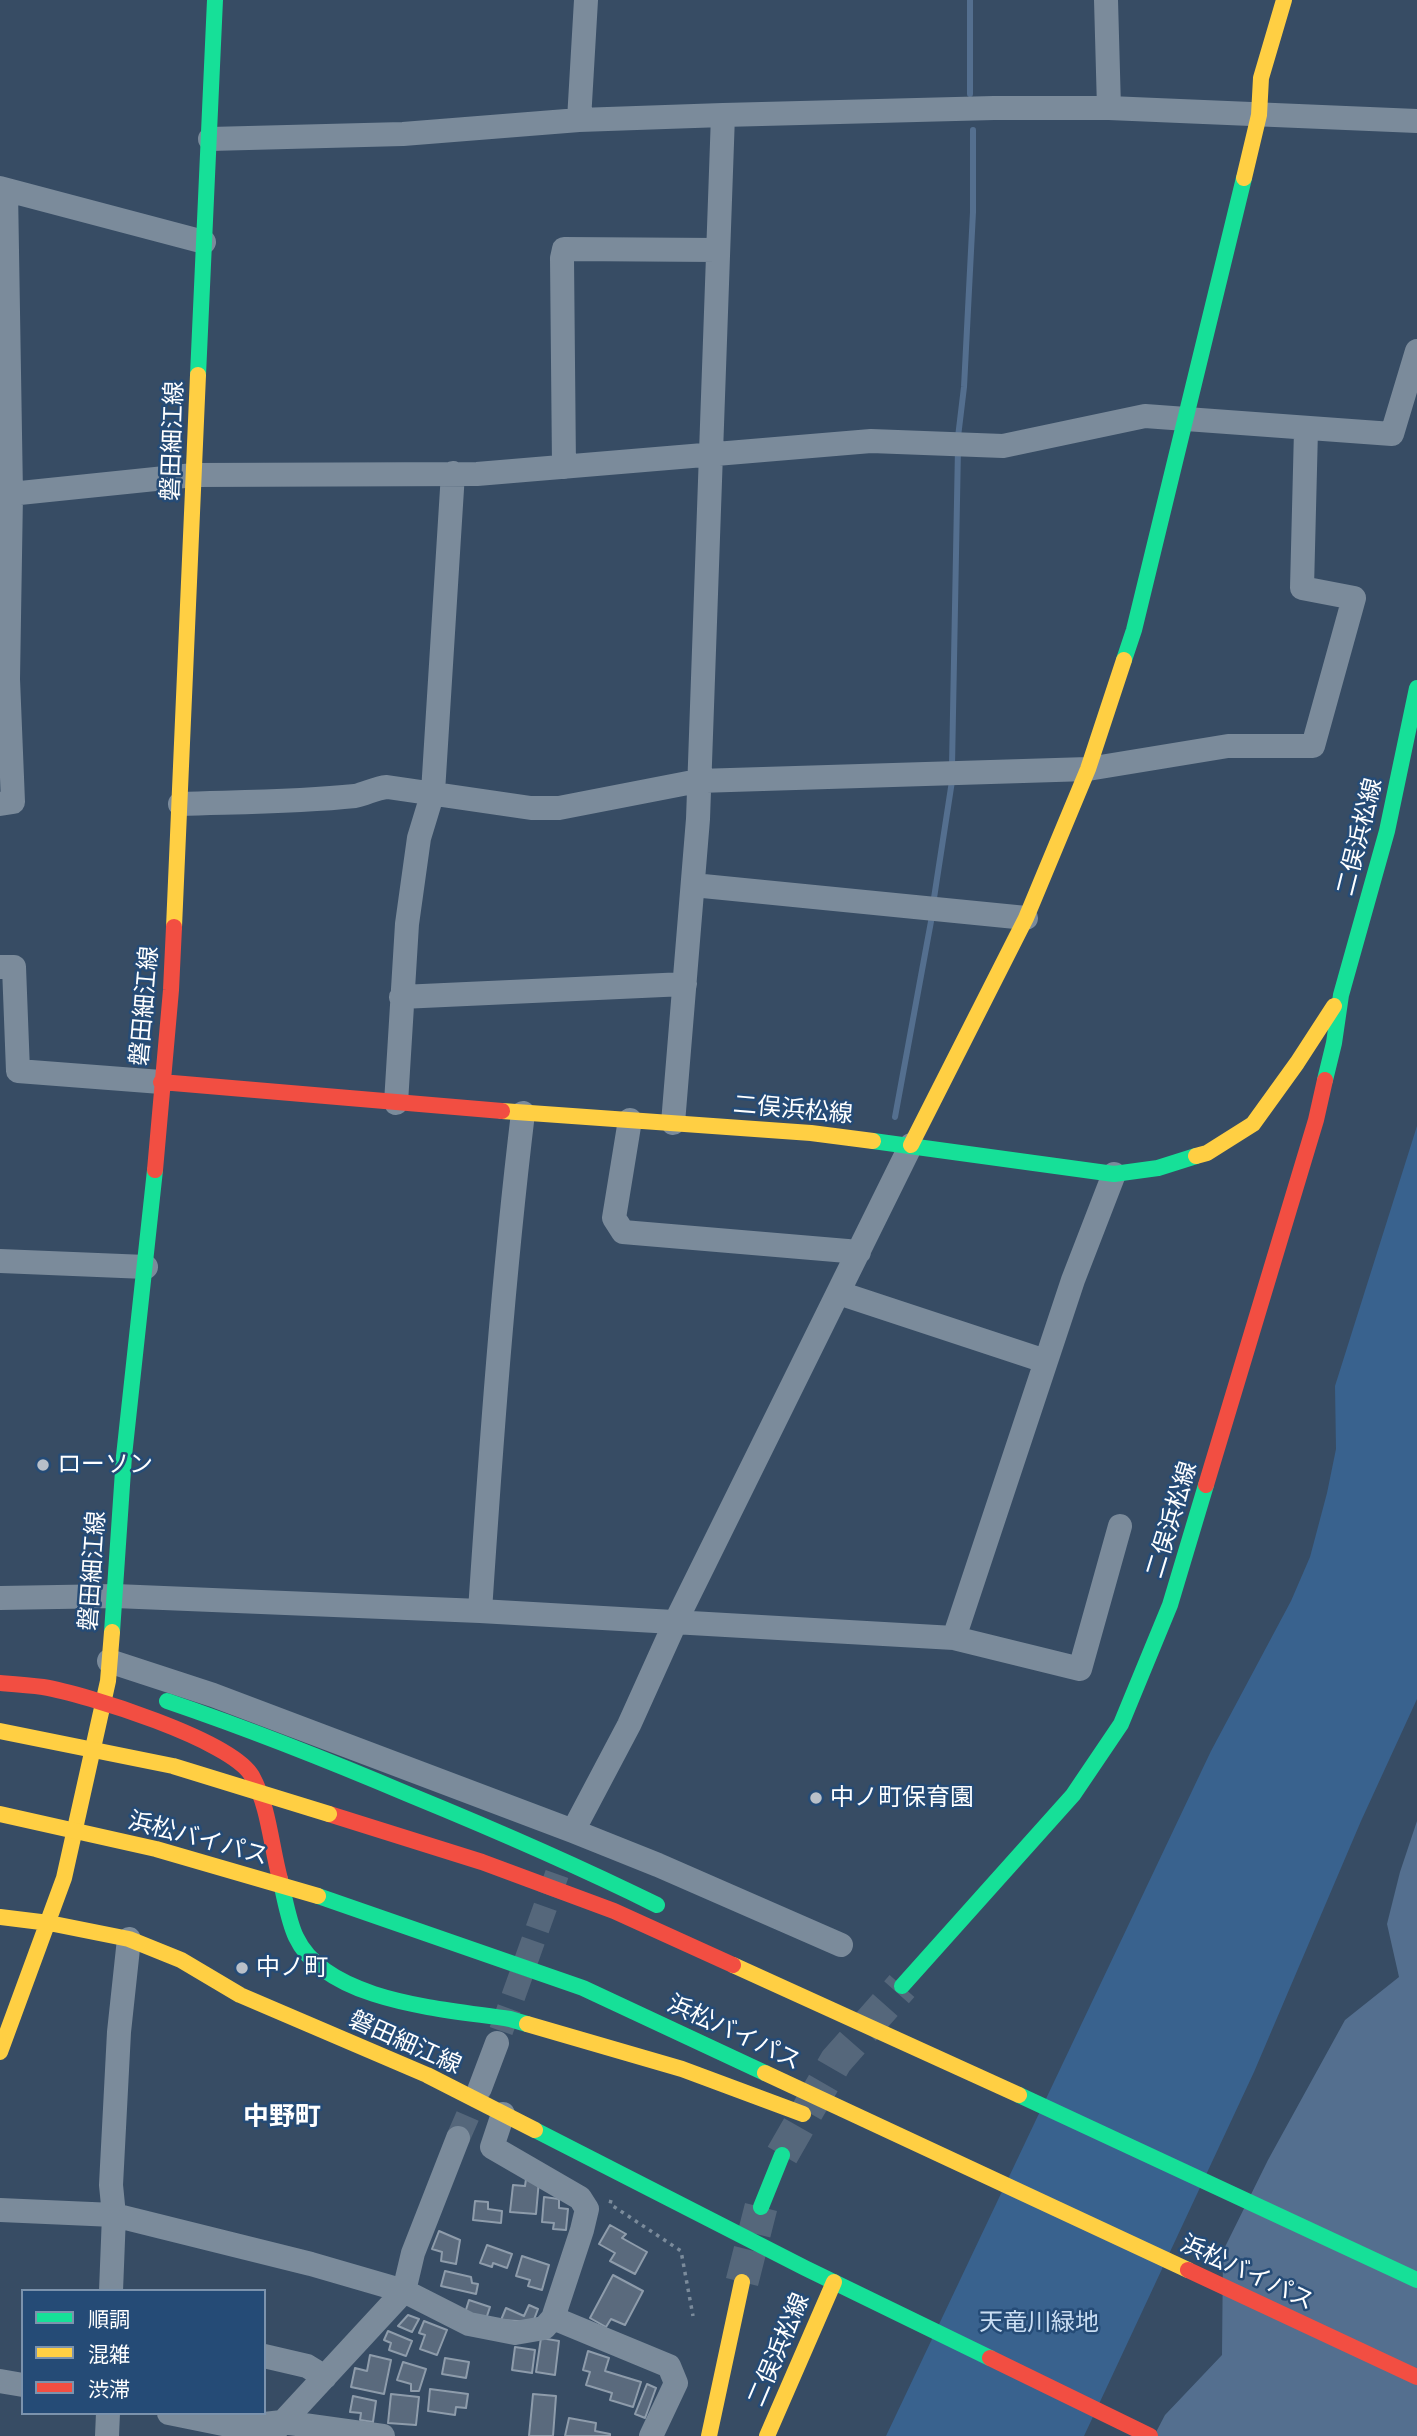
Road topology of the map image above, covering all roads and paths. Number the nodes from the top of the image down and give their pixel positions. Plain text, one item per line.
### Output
1 (215, 0) edge
2 (586, 0) edge
3 (1106, 0) edge
4 (1284, 0) edge
5 (1109, 108) junction
6 (1259, 114) junction
7 (723, 115) junction
8 (579, 120) junction
9 (1417, 121) edge
10 (210, 139) junction
11 (3, 189) edge
12 (204, 242) junction
13 (718, 250) junction
14 (1417, 352) edge
15 (1185, 419) junction
16 (1306, 430) junction
17 (710, 454) junction
18 (564, 467) junction
19 (453, 473) junction
20 (194, 475) junction
21 (6, 494) edge
22 (1417, 688) edge
23 (1088, 769) junction
24 (698, 781) junction
25 (433, 792) junction
26 (0, 804) edge
27 (180, 804) junction
28 (693, 885) junction
29 (1026, 918) junction
30 (0, 967) edge
31 (685, 984) junction
32 (1341, 995) junction
33 (401, 997) junction
34 (161, 1082) junction
35 (396, 1103) junction
36 (523, 1113) junction
37 (630, 1120) junction
38 (673, 1124) junction
39 (911, 1145) junction
40 (1114, 1174) junction
41 (859, 1252) junction
42 (0, 1261) edge
43 (146, 1267) junction
44 (839, 1293) junction
45 (1045, 1361) junction
46 (1120, 1526) dead end
47 (116, 1596) junction
48 (0, 1598) edge
49 (480, 1611) junction
50 (674, 1623) junction
51 (954, 1638) junction
52 (108, 1676) junction
53 (0, 1683) edge
54 (152, 1696) dead end
55 (103, 1703) junction
56 (0, 1731) edge
57 (0, 1814) edge
58 (573, 1830) junction
59 (675, 1914) dead end
60 (0, 1917) edge
61 (49, 1923) junction
62 (129, 1939) junction
63 (841, 1945) dead end
64 (793, 1975) dead end
65 (902, 1986) tunnel mouth
66 (497, 2043) tunnel mouth
67 (0, 2052) edge
68 (993, 2083) junction
69 (480, 2088) tunnel mouth
70 (503, 2115) junction
71 (458, 2138) tunnel mouth
72 (782, 2155) tunnel mouth
73 (939, 2155) junction
74 (617, 2172) junction
75 (761, 2207) tunnel mouth
76 (0, 2210) edge
77 (114, 2215) junction
78 (1417, 2280) edge
79 (742, 2282) tunnel mouth
80 (834, 2282) junction
81 (111, 2289) edge
82 (404, 2291) junction
83 (693, 2316) dead end
84 (553, 2318) junction
85 (266, 2356) edge
86 (325, 2377) junction
87 (1417, 2377) edge
88 (0, 2381) edge
89 (21, 2385) edge
90 (108, 2415) edge
91 (179, 2415) edge
92 (276, 2429) edge
93 (107, 2436) edge
94 (383, 2436) edge
95 (651, 2436) edge
96 (709, 2436) edge
97 (767, 2436) edge
98 (1150, 2436) edge

1 - 10 main road, 磐田細江線
2 - 8 street
3 - 5 street
4 - 6 main road
5 - 6 street
5 - 7 street
6 - 9 street
6 - 15 main road
7 - 8 street
7 - 13 street
8 - 10 street
10 - 12 main road, 磐田細江線
11 - 12 street
11 - 21 street
12 - 20 main road, 磐田細江線
13 - 17 street
13 - 18 street
14 - 16 street
15 - 16 street
15 - 17 street
15 - 23 main road
16 - 23 street
17 - 18 street
17 - 24 street
18 - 19 street
19 - 20 street
19 - 25 street
20 - 21 street
20 - 27 main road, 磐田細江線
21 - 26 street
22 - 32 main road, 二俣浜松線
23 - 24 street
23 - 29 main road
24 - 25 street
24 - 28 street
25 - 27 street
25 - 33 street
27 - 34 main road, 磐田細江線
28 - 29 street
28 - 31 street
29 - 39 main road
30 - 34 street
31 - 33 street
31 - 38 street
32 - 40 main road, 二俣浜松線
32 - 65 main road, 二俣浜松線
33 - 35 street
34 - 35 main road, 二俣浜松線
34 - 43 main road, 磐田細江線
35 - 36 main road, 二俣浜松線
36 - 37 main road, 二俣浜松線
36 - 49 street
37 - 38 main road, 二俣浜松線
37 - 41 street
38 - 39 main road, 二俣浜松線
39 - 40 main road, 二俣浜松線
39 - 41 street
40 - 45 street
41 - 44 street
42 - 43 street
43 - 47 main road, 磐田細江線
44 - 45 street
44 - 50 street
45 - 51 street
46 - 51 street
47 - 48 street
47 - 49 street
47 - 52 main road, 磐田細江線
49 - 50 street
50 - 51 street
50 - 58 street
52 - 55 main road, 磐田細江線
52 - 58 street
53 - 55 main road
54 - 59 main road
55 - 61 main road, 磐田細江線
55 - 73 main road
56 - 68 main road, bridge
57 - 73 main road, 浜松バイパス, bridge
58 - 63 street
60 - 61 main road
61 - 62 main road, 磐田細江線
61 - 67 main road
62 - 70 main road, 磐田細江線
62 - 77 street
64 - 68 main road
66 - 69 street
68 - 78 main road
70 - 74 main road, 磐田細江線
70 - 84 street
71 - 82 street
72 - 75 main road
73 - 87 main road, 浜松バイパス
74 - 80 main road, 磐田細江線
74 - 83 path
76 - 77 street
77 - 81 street
77 - 82 street
79 - 96 main road, 二俣浜松線
80 - 97 main road, 二俣浜松線
80 - 98 main road, 磐田細江線
82 - 84 street
82 - 86 street
84 - 95 street
85 - 86 street
86 - 92 street
88 - 89 street
90 - 93 street
91 - 92 street
92 - 94 street

